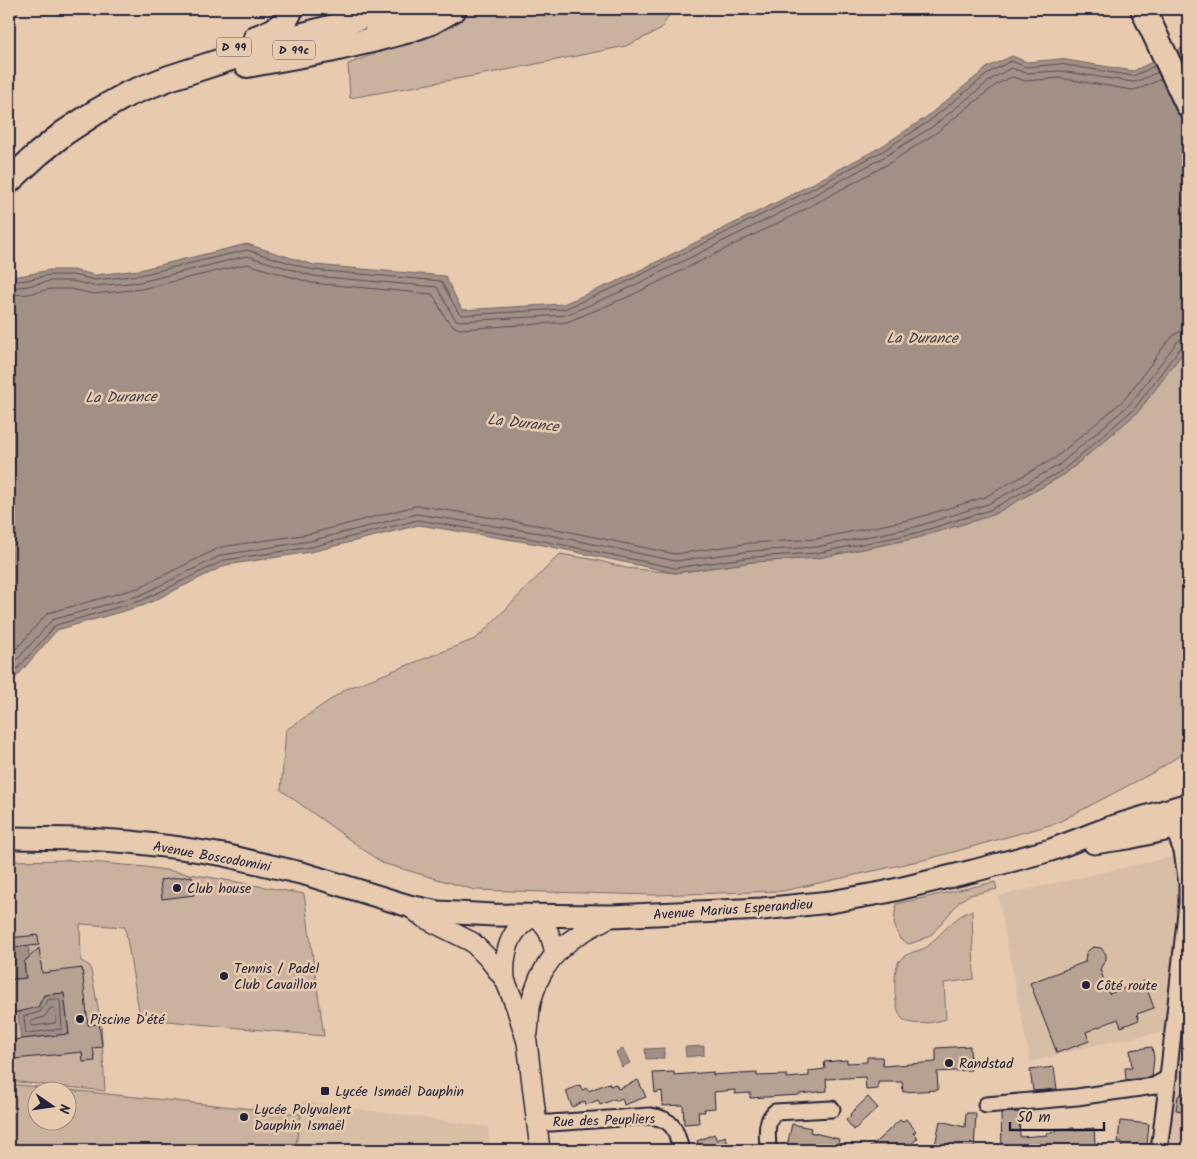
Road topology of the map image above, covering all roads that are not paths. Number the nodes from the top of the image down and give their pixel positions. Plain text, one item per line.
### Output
1 (291, 9) edge
2 (383, 9) edge
3 (414, 9) edge
4 (454, 9) edge
5 (1143, 9) edge
6 (201, 72) junction
7 (169, 78) junction
8 (1188, 105) edge
9 (9, 181) edge
10 (1188, 804) edge
11 (1184, 833) edge
12 (9, 838) edge
13 (1051, 850) junction
14 (409, 906) junction
15 (535, 916) junction
16 (612, 916) junction
17 (555, 953) junction
18 (505, 980) junction
19 (527, 1042) junction
20 (1168, 1078) junction
21 (986, 1105) dead end
22 (832, 1109) dead end
23 (537, 1123) junction
24 (540, 1150) edge
25 (681, 1150) edge
26 (768, 1150) edge
27 (1159, 1150) edge

1 - 7 main road, D 99
2 - 7 main road, D 99c
3 - 6 main road, D 99c
4 - 6 main road
5 - 8 main road
6 - 7 main road, D 99c
7 - 9 main road, D 99c
10 - 13 main road, Avenue Marius Esperandieu
11 - 13 main road, Avenue Marius Esperandieu
11 - 20 street
12 - 14 main road, Avenue Boscodomini
13 - 16 main road, Avenue Marius Esperandieu
14 - 15 main road, Avenue Marius Esperandieu
14 - 18 street
15 - 16 main road, Avenue Marius Esperandieu
15 - 17 street
15 - 18 street
16 - 17 street
17 - 19 street
18 - 19 street
19 - 23 street
20 - 21 street
20 - 27 street
22 - 26 street
23 - 24 street
23 - 25 street, Rue des Peupliers

